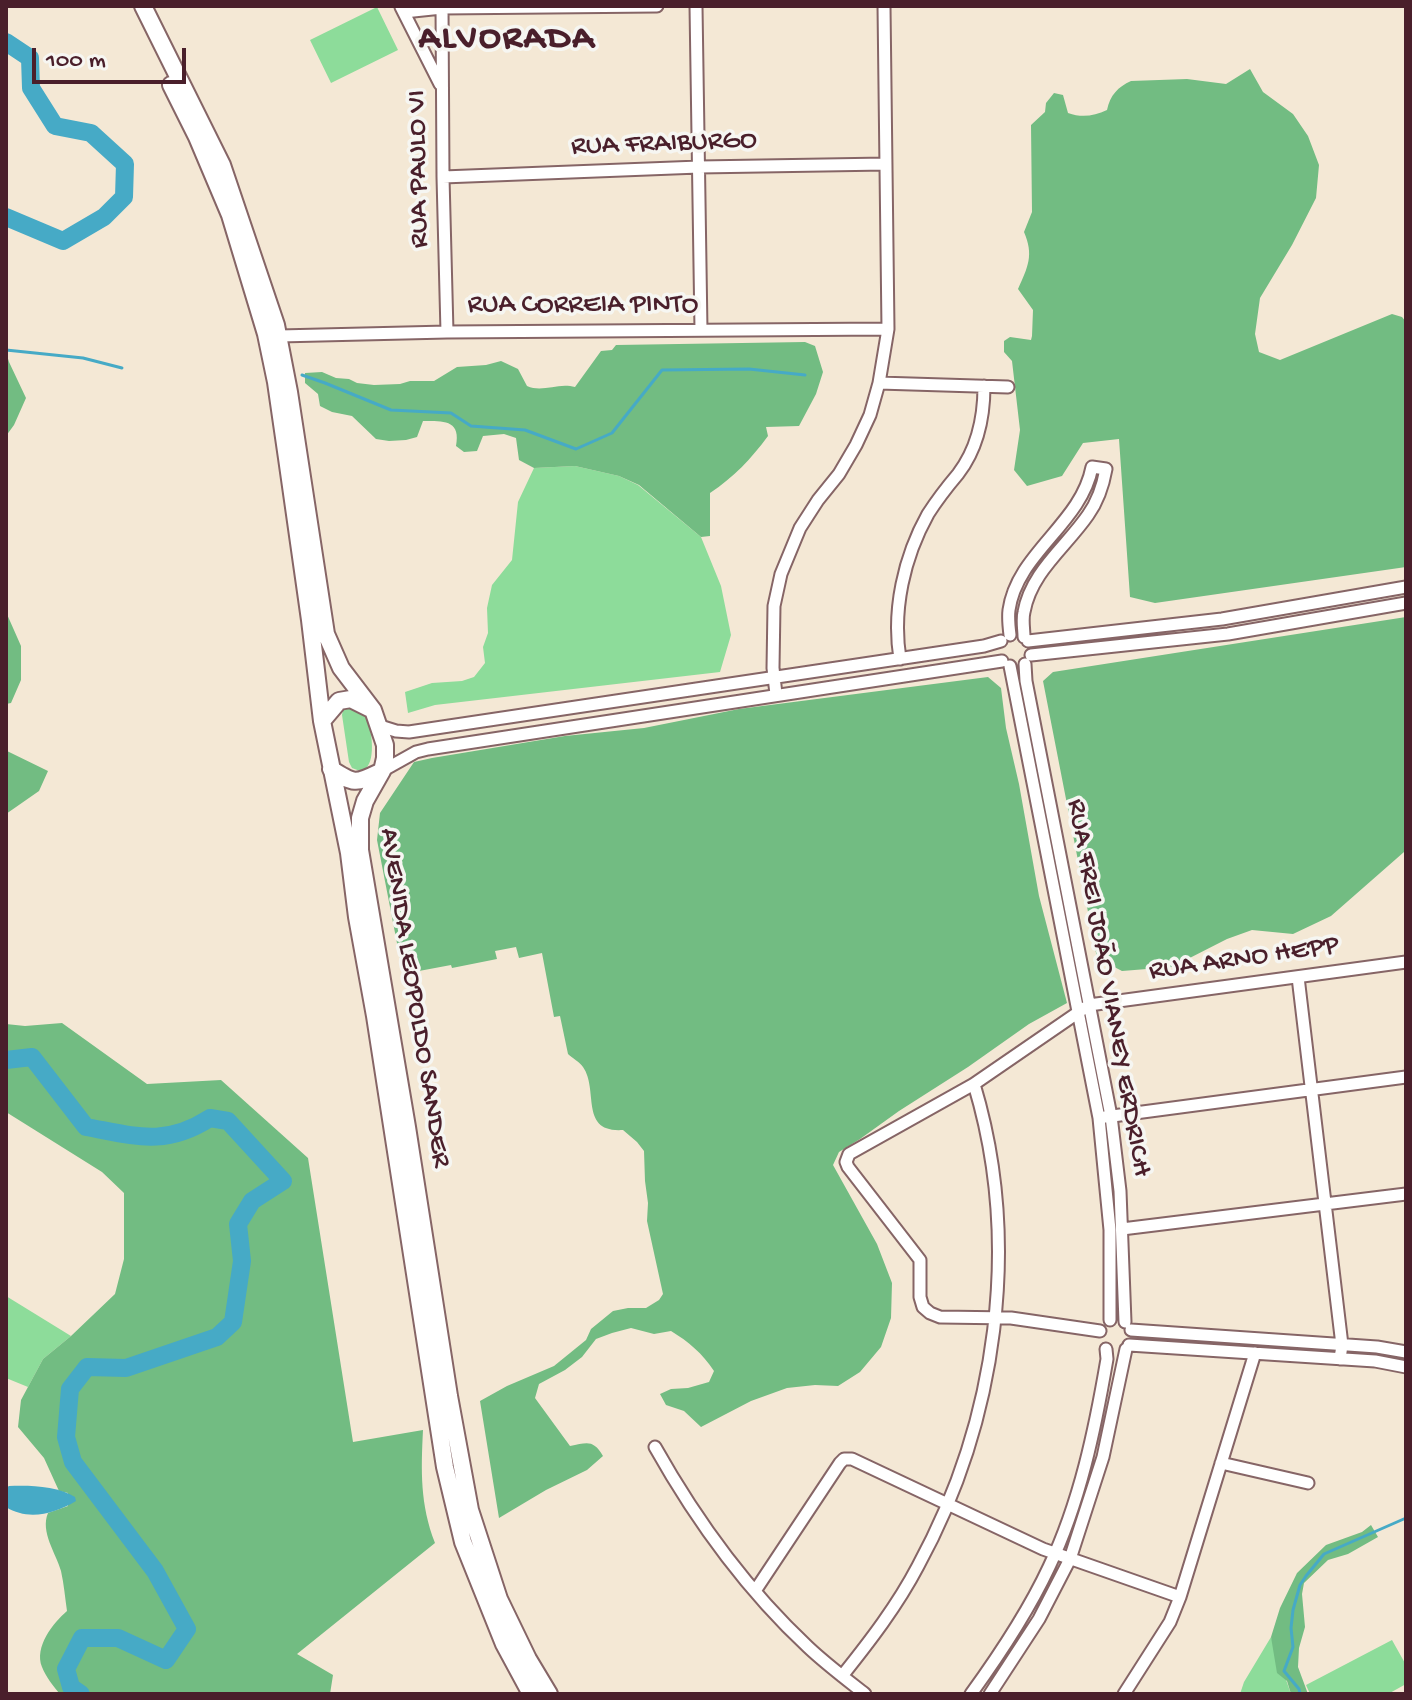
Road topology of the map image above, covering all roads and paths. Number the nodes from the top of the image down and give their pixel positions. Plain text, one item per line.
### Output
1 (131, 6) edge
2 (143, 6) edge
3 (657, 6) edge
4 (696, 6) edge
5 (884, 6) edge
6 (442, 7) edge
7 (402, 9) edge
8 (443, 89) junction
9 (886, 164) junction
10 (699, 167) junction
11 (443, 177) junction
12 (888, 329) junction
13 (701, 330) junction
14 (447, 332) junction
15 (279, 336) junction
16 (879, 383) junction
17 (984, 386) junction
18 (1008, 387) dead end
19 (1406, 587) edge
20 (1406, 603) edge
21 (1006, 638) junction
22 (1026, 639) junction
23 (900, 659) junction
24 (1028, 659) junction
25 (1006, 664) junction
26 (774, 678) junction
27 (776, 694) junction
28 (373, 710) junction
29 (322, 721) junction
30 (380, 726) junction
31 (331, 769) junction
32 (382, 771) junction
33 (1406, 962) edge
34 (1298, 977) junction
35 (1084, 1008) junction
36 (1406, 1077) edge
37 (974, 1084) junction
38 (1312, 1090) junction
39 (1105, 1117) junction
40 (1406, 1194) edge
41 (1325, 1204) junction
42 (1122, 1229) junction
43 (995, 1317) junction
44 (1110, 1320) junction
45 (1128, 1326) junction
46 (1100, 1331) junction
47 (1342, 1345) junction
48 (1127, 1347) junction
49 (1106, 1349) junction
50 (1406, 1352) edge
51 (1255, 1353) junction
52 (1340, 1359) junction
53 (1406, 1367) edge
54 (655, 1447) dead end
55 (1221, 1463) junction
56 (1308, 1483) dead end
57 (948, 1505) junction
58 (1055, 1554) junction
59 (1070, 1559) junction
60 (755, 1591) junction
61 (1180, 1597) junction
62 (842, 1676) junction
63 (531, 1694) edge
64 (549, 1694) edge
65 (865, 1694) edge
66 (971, 1694) edge
67 (990, 1694) edge
68 (1124, 1694) edge

1 - 29 highway, AVENIDA LEOPOLDO SANDER
2 - 15 highway, AVENIDA LEOPOLDO SANDER
3 - 6 street
4 - 10 street
5 - 9 street
6 - 7 street
6 - 8 street, RUA PAULO VI
7 - 8 street
8 - 11 street, RUA PAULO VI
9 - 10 street, RUA FRAIBURGO
9 - 12 street
10 - 11 street, RUA FRAIBURGO
10 - 13 street
11 - 14 street, RUA PAULO VI
12 - 13 street, RUA CORREIA PINTO
12 - 16 street
13 - 14 street, RUA CORREIA PINTO
14 - 15 street, RUA CORREIA PINTO
15 - 28 highway, AVENIDA LEOPOLDO SANDER
16 - 17 street
16 - 26 street
17 - 18 street
17 - 23 street
19 - 22 street
20 - 24 street
21 - 22 street
21 - 22 street
21 - 23 street
21 - 25 street
22 - 24 street
23 - 26 street
24 - 25 street
24 - 35 street, RUA FREI JOÃO VIANEY ERDRICH
25 - 27 street
25 - 35 street, RUA FREI JOÃO VIANEY ERDRICH
26 - 27 street
26 - 30 street
27 - 32 street
28 - 29 highway
28 - 30 highway, AVENIDA LEOPOLDO SANDER
29 - 31 highway, AVENIDA LEOPOLDO SANDER
30 - 32 highway, AVENIDA LEOPOLDO SANDER
31 - 32 highway
31 - 63 highway, AVENIDA LEOPOLDO SANDER
32 - 64 highway, AVENIDA LEOPOLDO SANDER
33 - 34 street, RUA ARNO HEPP
34 - 35 street, RUA ARNO HEPP
34 - 38 street
35 - 37 street
35 - 39 street, RUA FREI JOÃO VIANEY ERDRICH
36 - 38 street
37 - 43 street
37 - 43 street
38 - 39 street
38 - 41 street
39 - 42 street, RUA FREI JOÃO VIANEY ERDRICH
39 - 44 street, RUA FREI JOÃO VIANEY ERDRICH
40 - 41 street
41 - 42 street
41 - 47 street
42 - 45 street, RUA FREI JOÃO VIANEY ERDRICH
43 - 46 street
43 - 57 street
44 - 45 street
44 - 46 street
45 - 47 street
45 - 48 street
46 - 49 street
47 - 50 street
47 - 52 street
48 - 49 street
48 - 51 street
48 - 59 street
49 - 58 street
51 - 52 street
51 - 55 street
52 - 53 street
54 - 60 street
55 - 56 street
55 - 61 street
57 - 58 street
57 - 60 street
57 - 62 street
58 - 59 street
58 - 66 street
59 - 61 street
59 - 67 street
60 - 62 street
61 - 68 street
62 - 65 street

